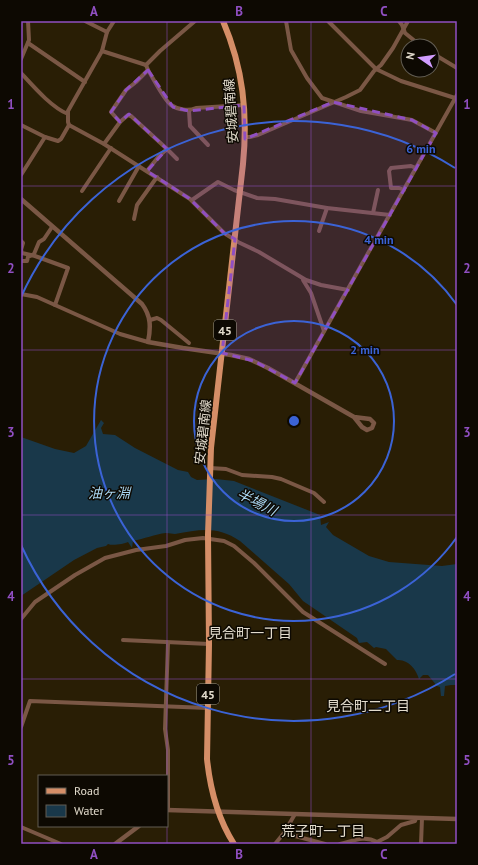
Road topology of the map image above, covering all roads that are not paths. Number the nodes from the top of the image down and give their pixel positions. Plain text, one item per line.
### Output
1 (28, 21) edge
2 (85, 21) edge
3 (114, 21) edge
4 (195, 21) edge
5 (223, 21) edge
6 (286, 21) edge
7 (328, 21) edge
8 (399, 21) edge
9 (408, 21) edge
10 (404, 28) junction
11 (107, 32) junction
12 (411, 38) edge
13 (28, 43) junction
14 (102, 51) junction
15 (440, 58) edge
16 (21, 59) edge
17 (146, 65) junction
18 (457, 68) edge
19 (376, 69) junction
20 (148, 70) junction
21 (21, 73) edge
22 (85, 82) junction
23 (456, 97) edge
24 (333, 102) junction
25 (244, 105) junction
26 (189, 111) junction
27 (68, 114) junction
28 (120, 122) junction
29 (21, 125) edge
30 (69, 125) junction
31 (436, 133) junction
32 (45, 137) junction
33 (245, 137) junction
34 (104, 144) junction
35 (208, 145) dead end
36 (111, 148) junction
37 (167, 149) junction
38 (177, 159) dead end
39 (139, 166) junction
40 (416, 168) junction
41 (147, 171) junction
42 (21, 175) edge
43 (157, 177) junction
44 (378, 190) dead end
45 (404, 190) junction
46 (82, 191) dead end
47 (240, 192) junction
48 (21, 199) edge
49 (192, 200) junction
50 (119, 201) dead end
51 (327, 208) junction
52 (372, 213) junction
53 (390, 215) junction
54 (134, 219) dead end
55 (52, 227) junction
56 (320, 232) dead end
57 (235, 240) junction
58 (21, 241) edge
59 (32, 256) junction
60 (24, 262) dead end
61 (301, 277) junction
62 (348, 290) junction
63 (21, 294) edge
64 (55, 305) junction
65 (150, 320) junction
66 (324, 331) junction
67 (148, 342) junction
68 (189, 343) dead end
69 (222, 353) junction
70 (294, 383) junction
71 (354, 417) dead end
72 (210, 468) junction
73 (324, 502) dead end
74 (208, 537) junction
75 (21, 619) edge
76 (123, 640) dead end
77 (168, 643) junction
78 (208, 644) junction
79 (385, 664) dead end
80 (166, 706) junction
81 (208, 708) junction
82 (21, 727) edge
83 (168, 810) edge
84 (219, 812) junction
85 (295, 814) junction
86 (416, 818) junction
87 (422, 818) junction
88 (457, 819) edge
89 (21, 827) edge
90 (137, 827) edge
91 (284, 833) junction
92 (278, 843) edge
93 (62, 844) edge
94 (115, 844) edge
95 (234, 844) edge
96 (324, 844) edge
97 (340, 844) edge
98 (421, 844) edge

1 - 13 street
2 - 11 street
3 - 11 street
4 - 17 street
5 - 25 main road, 安城碧南線 / 45
6 - 24 street
7 - 19 street
8 - 10 street
9 - 10 street
10 - 12 street
10 - 19 street
11 - 14 street
13 - 16 street
13 - 22 street
14 - 17 street
14 - 22 street
15 - 18 street
17 - 20 street
19 - 23 street
19 - 24 street
20 - 26 street
20 - 28 street
21 - 27 street
22 - 27 street
23 - 31 street
24 - 31 street
24 - 33 street
25 - 26 street
25 - 33 main road, 安城碧南線 / 45
26 - 35 street
27 - 30 street
28 - 34 street
28 - 37 street
29 - 32 street
30 - 32 street
30 - 34 street
31 - 40 street
32 - 42 street
33 - 47 main road, 安城碧南線 / 45
34 - 36 street
36 - 39 street
36 - 46 street
37 - 38 street
37 - 41 street
39 - 41 street
39 - 50 street
40 - 45 street
40 - 45 street
41 - 43 street
43 - 49 street
43 - 54 street
44 - 52 street
45 - 53 street
47 - 49 street
47 - 51 street
47 - 57 main road, 安城碧南線 / 45
48 - 55 street
49 - 57 street
51 - 52 street
51 - 56 street
52 - 53 street
53 - 62 street
55 - 59 street
55 - 65 street
57 - 61 street
57 - 69 main road, 安城碧南線 / 45
58 - 59 street
59 - 60 street
59 - 64 street
61 - 62 street
61 - 66 street
62 - 66 street
63 - 64 street
64 - 67 street
65 - 67 street
65 - 68 street
66 - 70 street
67 - 69 street
69 - 70 street
69 - 72 main road, 安城碧南線 / 45
70 - 71 street
72 - 73 street
72 - 74 main road, 安城碧南線 / 45
74 - 75 street
74 - 78 main road, 安城碧南線 / 45
74 - 79 street
76 - 77 street
77 - 78 street
77 - 80 street
78 - 81 main road, 安城碧南線 / 45
80 - 81 street
80 - 82 street
80 - 83 street
81 - 84 main road, 安城碧南線 / 45
83 - 84 street
84 - 85 street
84 - 95 main road, 安城碧南線 / 45
85 - 86 street
85 - 91 street
86 - 87 street
86 - 97 street
87 - 88 street
87 - 98 street
89 - 93 street
90 - 94 street
91 - 92 street
91 - 96 street

